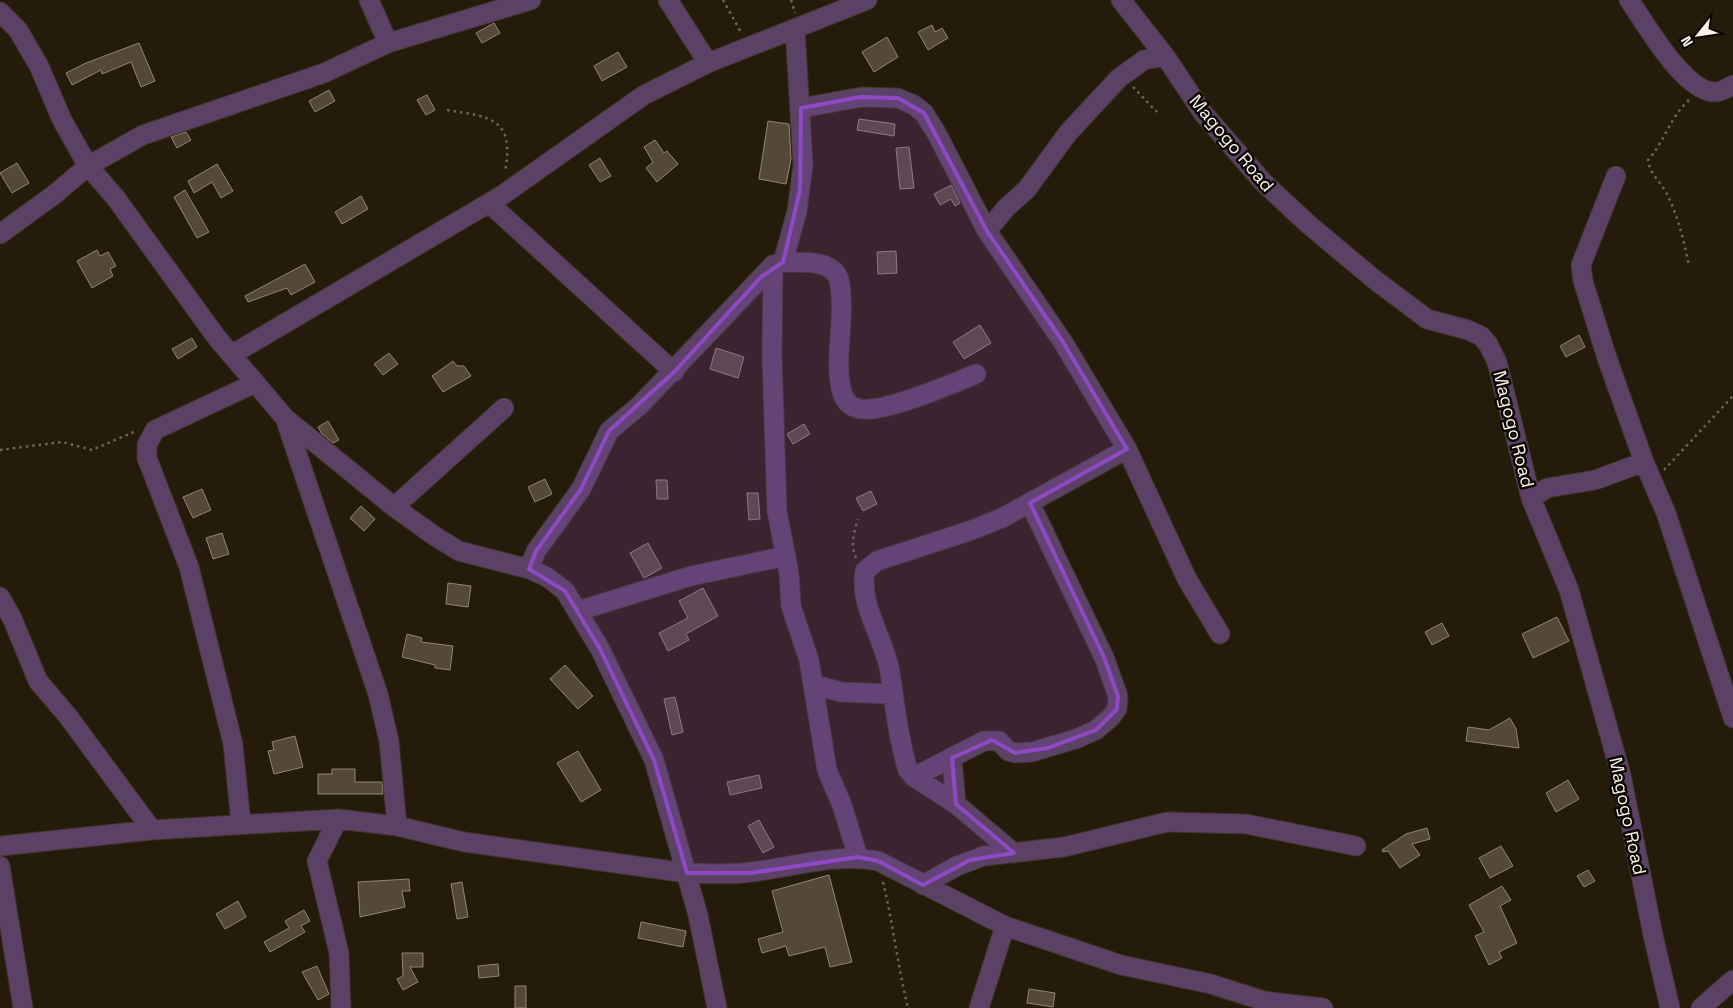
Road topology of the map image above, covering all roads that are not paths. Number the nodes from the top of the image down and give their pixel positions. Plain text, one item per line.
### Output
1 (369, 0) edge
2 (531, 0) edge
3 (668, 0) edge
4 (868, 0) edge
5 (1121, 0) edge
6 (1629, 0) edge
7 (0, 12) edge
8 (796, 29) junction
9 (388, 44) junction
10 (1165, 56) junction
11 (708, 63) junction
12 (1733, 85) edge
13 (801, 108) junction
14 (88, 166) junction
15 (1616, 176) dead end
16 (495, 199) junction
17 (987, 232) junction
18 (0, 234) edge
19 (778, 264) junction
20 (231, 355) junction
21 (674, 372) junction
22 (976, 374) dead end
23 (255, 383) junction
24 (504, 408) dead end
25 (285, 418) junction
26 (1127, 448) junction
27 (1644, 462) junction
28 (1531, 498) junction
29 (1030, 503) junction
30 (394, 507) junction
31 (786, 556) junction
32 (529, 569) junction
33 (0, 597) edge
34 (578, 611) junction
35 (1220, 634) dead end
36 (815, 685) junction
37 (892, 694) junction
38 (1733, 718) edge
39 (952, 758) junction
40 (914, 777) junction
41 (956, 804) junction
42 (338, 820) junction
43 (241, 824) junction
44 (397, 826) junction
45 (152, 830) junction
46 (0, 846) edge
47 (1356, 846) dead end
48 (1014, 853) junction
49 (858, 857) junction
50 (0, 866) edge
51 (687, 873) junction
52 (923, 885) junction
53 (1005, 926) junction
54 (1733, 980) edge
55 (1263, 1004) edge
56 (22, 1008) edge
57 (341, 1008) edge
58 (717, 1008) edge
59 (979, 1008) edge
60 (1323, 1008) edge
61 (1670, 1008) edge
62 (1701, 1008) edge

1 - 9 street
2 - 9 street
3 - 11 street
4 - 8 street
5 - 10 street, Magogo Road
6 - 12 street
7 - 14 street
8 - 11 street
8 - 13 street
9 - 14 street
10 - 17 street
10 - 28 street, Magogo Road
11 - 16 street
13 - 17 street
13 - 19 street
14 - 18 street
14 - 20 street
15 - 27 street
16 - 20 street
16 - 21 street
17 - 26 street
19 - 21 street
19 - 22 street
19 - 31 street
20 - 23 street
21 - 32 street
23 - 25 street
23 - 43 street
24 - 30 street
25 - 30 street
25 - 44 street
26 - 29 street
26 - 35 street
27 - 28 street
27 - 38 street
28 - 61 street, Magogo Road
29 - 37 street
29 - 39 street
30 - 32 street
31 - 34 street
31 - 36 street
32 - 34 street
33 - 45 street
34 - 51 street
36 - 37 street
36 - 49 street
37 - 40 street
39 - 40 street
39 - 41 street
40 - 41 street
41 - 48 street
42 - 43 street
42 - 44 street
42 - 57 street
43 - 45 street
44 - 51 street
45 - 46 street
47 - 48 street
48 - 52 street
49 - 51 street
49 - 52 street
50 - 56 street
51 - 58 street
52 - 53 street
53 - 55 street
53 - 59 street
54 - 62 street
55 - 60 street

